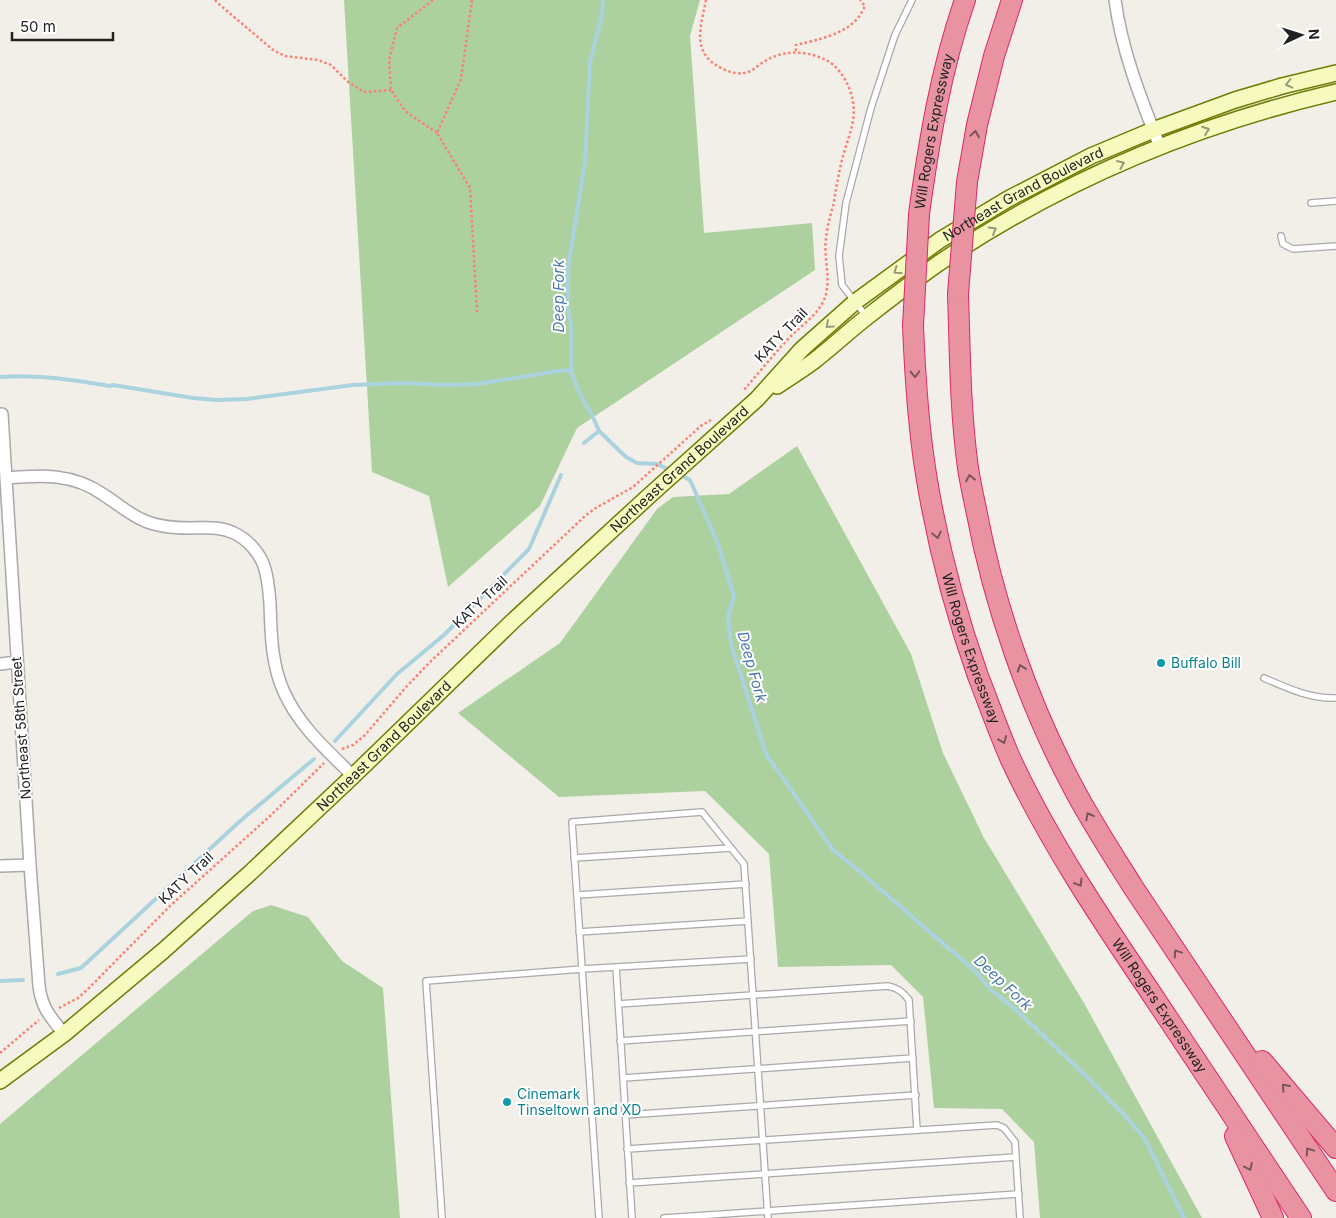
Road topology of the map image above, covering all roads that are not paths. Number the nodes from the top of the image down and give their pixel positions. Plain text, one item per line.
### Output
1 (912, 0) edge
2 (965, 0) edge
3 (1012, 0) edge
4 (1115, 0) edge
5 (1336, 73) edge
6 (1336, 92) edge
7 (1153, 130) junction
8 (1160, 147) junction
9 (1336, 202) edge
10 (1310, 203) dead end
11 (1281, 236) dead end
12 (1336, 246) edge
13 (855, 302) junction
14 (867, 317) junction
15 (758, 399) junction
16 (2, 414) dead end
17 (6, 478) junction
18 (17, 662) junction
19 (0, 664) edge
20 (1264, 678) dead end
21 (1336, 698) edge
22 (353, 776) junction
23 (731, 848) junction
24 (574, 858) junction
25 (30, 865) junction
26 (0, 866) edge
27 (746, 884) junction
28 (577, 895) junction
29 (748, 921) junction
30 (579, 932) junction
31 (751, 959) junction
32 (616, 967) junction
33 (582, 969) junction
34 (1204, 993) junction
35 (752, 995) junction
36 (618, 1004) junction
37 (911, 1021) junction
38 (756, 1032) junction
39 (64, 1034) junction
40 (620, 1041) junction
41 (913, 1058) junction
42 (758, 1069) junction
43 (1206, 1076) junction
44 (623, 1078) junction
45 (0, 1081) edge
46 (916, 1095) junction
47 (760, 1106) junction
48 (625, 1115) junction
49 (917, 1130) junction
50 (762, 1140) junction
51 (1336, 1148) edge
52 (627, 1149) junction
53 (1016, 1157) junction
54 (765, 1174) junction
55 (630, 1183) junction
56 (1336, 1191) edge
57 (1018, 1194) junction
58 (767, 1211) junction
59 (442, 1218) edge
60 (599, 1218) edge
61 (632, 1218) edge
62 (664, 1218) edge
63 (768, 1218) edge
64 (1020, 1218) edge
65 (1273, 1218) edge
66 (1301, 1218) edge

1 - 13 lane
2 -> 43 highway, Will Rogers Expressway, bridge
34 -> 3 highway, bridge
4 - 7 street
5 -> 7 street, Northeast Grand Boulevard
8 -> 6 street, Northeast Grand Boulevard
7 - 8 street
7 -> 13 street, Northeast Grand Boulevard
14 -> 8 street, Northeast Grand Boulevard
9 - 10 lane
11 - 12 lane
13 - 14 lane
13 -> 15 street, Northeast Grand Boulevard
14 - 15 street, Northeast Grand Boulevard
15 - 22 street, Northeast Grand Boulevard
16 - 17 street, Northeast 58th Street
17 - 18 street, Northeast 58th Street
17 - 22 street
18 - 19 street
18 - 25 street, Northeast 58th Street
20 - 21 lane
22 - 39 street, Northeast Grand Boulevard
23 - 24 lane
23 - 24 lane
23 - 27 lane
24 - 28 lane
25 - 26 street
25 - 39 street, Northeast 58th Street
27 - 28 lane
27 - 29 lane
28 - 30 lane
29 - 30 lane
29 - 31 lane
30 - 33 lane
31 - 32 lane
31 - 35 lane
32 - 33 lane
32 - 36 lane
33 - 59 lane
33 - 60 lane
51 -> 34 highway
56 -> 34 highway
35 - 36 lane
35 - 37 lane
35 - 38 lane
36 - 40 lane
37 - 38 lane
37 - 41 lane
38 - 40 lane
38 - 42 lane
39 - 45 street, Northeast Grand Boulevard
40 - 44 lane
41 - 42 lane
41 - 46 lane
42 - 44 lane
42 - 47 lane
43 -> 65 highway
43 - 66 highway, Will Rogers Expressway
44 - 48 lane
46 - 47 lane
46 - 49 lane
47 - 48 lane
47 - 50 lane
48 - 52 lane
49 - 50 lane
49 - 53 lane
50 - 52 lane
50 - 54 lane
52 - 55 lane
53 - 54 lane
53 - 57 lane
54 - 55 lane
54 - 58 lane
55 - 61 lane
57 - 58 lane
57 - 64 lane
58 - 62 lane
58 - 63 lane

